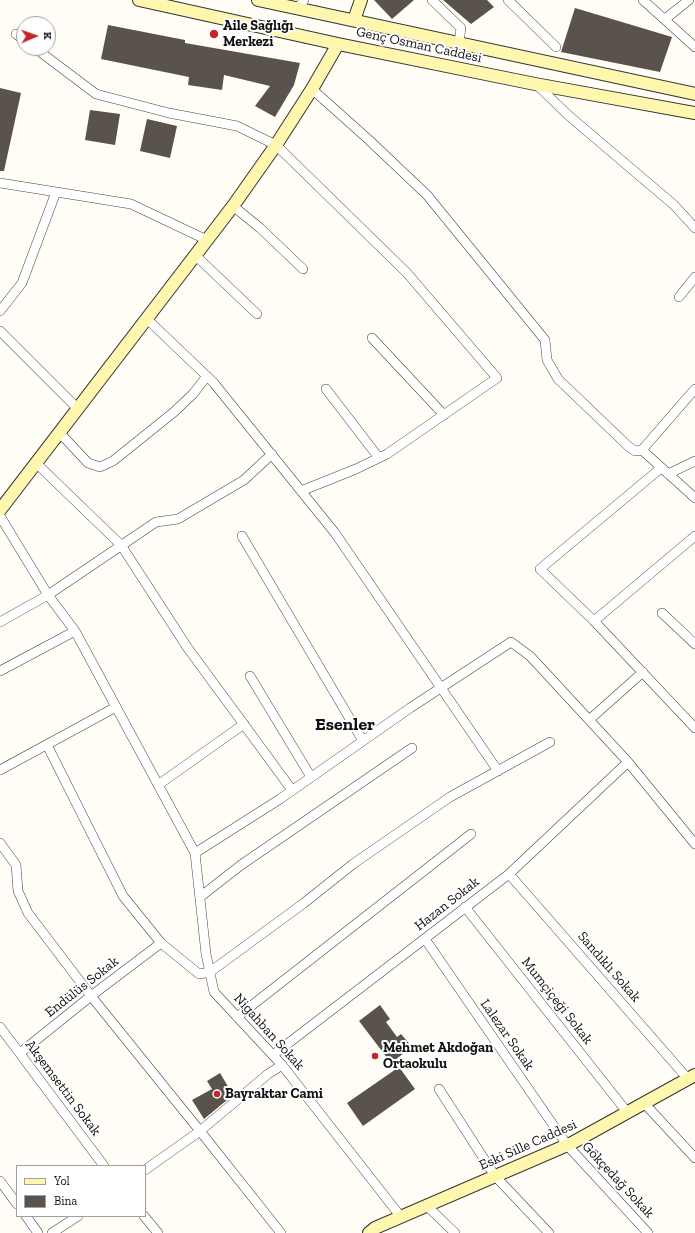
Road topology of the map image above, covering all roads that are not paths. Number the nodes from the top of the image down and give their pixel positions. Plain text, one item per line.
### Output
1 (138, 0) edge
2 (258, 0) edge
3 (361, 0) edge
4 (432, 0) edge
5 (508, 0) edge
6 (643, 0) edge
7 (689, 0) edge
8 (301, 4) edge
9 (665, 19) junction
10 (354, 20) junction
11 (459, 42) junction
12 (338, 44) junction
13 (556, 47) dead end
14 (695, 47) edge
15 (46, 56) edge
16 (535, 84) junction
17 (312, 89) junction
18 (695, 94) edge
19 (695, 113) edge
20 (276, 145) junction
21 (0, 183) edge
22 (56, 192) junction
23 (233, 206) junction
24 (695, 228) edge
25 (207, 240) junction
26 (195, 255) junction
27 (303, 269) dead end
28 (695, 277) edge
29 (679, 298) dead end
30 (0, 311) edge
31 (257, 314) dead end
32 (147, 319) junction
33 (0, 331) edge
34 (372, 338) dead end
35 (207, 376) junction
36 (695, 389) edge
37 (326, 390) dead end
38 (78, 409) junction
39 (444, 415) junction
40 (60, 432) junction
41 (642, 450) junction
42 (272, 454) junction
43 (379, 458) junction
44 (695, 461) edge
45 (36, 463) junction
46 (665, 471) junction
47 (301, 490) junction
48 (695, 498) edge
49 (0, 510) edge
50 (0, 516) edge
51 (242, 536) dead end
52 (695, 536) edge
53 (121, 545) junction
54 (48, 595) junction
55 (662, 614) dead end
56 (594, 621) junction
57 (0, 622) edge
58 (75, 631) junction
59 (695, 644) edge
60 (0, 671) edge
61 (642, 672) junction
62 (250, 676) dead end
63 (441, 688) junction
64 (116, 707) junction
65 (589, 720) junction
66 (244, 724) junction
67 (695, 728) edge
68 (363, 741) junction
69 (550, 742) dead end
70 (47, 745) junction
71 (412, 748) dead end
72 (628, 762) junction
73 (0, 770) edge
74 (498, 771) junction
75 (311, 777) junction
76 (158, 785) junction
77 (292, 790) junction
78 (471, 834) dead end
79 (0, 843) edge
80 (695, 844) edge
81 (195, 853) junction
82 (509, 874) junction
83 (200, 898) junction
84 (465, 908) junction
85 (425, 939) junction
86 (161, 943) junction
87 (210, 972) junction
88 (91, 996) junction
89 (237, 1017) junction
90 (0, 1027) edge
91 (20, 1053) junction
92 (273, 1055) junction
93 (282, 1065) junction
94 (693, 1076) edge
95 (439, 1089) dead end
96 (644, 1103) junction
97 (628, 1112) junction
98 (200, 1131) junction
99 (567, 1145) junction
100 (695, 1158) edge
101 (103, 1165) edge
102 (146, 1169) edge
103 (495, 1176) junction
104 (0, 1181) edge
105 (16, 1203) edge
106 (427, 1206) junction
107 (27, 1217) edge
108 (76, 1217) edge
109 (145, 1217) edge
110 (401, 1217) junction
111 (38, 1233) edge
112 (52, 1233) edge
113 (158, 1233) edge
114 (281, 1233) edge
115 (369, 1233) edge
116 (454, 1233) edge
117 (549, 1233) edge
118 (648, 1233) edge

1 - 12 main road, Genç Osman Caddesi
2 - 8 main road, Genç Osman Caddesi
3 - 10 main road
4 - 11 street
5 - 13 street
6 - 9 street
7 - 9 street
8 - 10 main road, Genç Osman Caddesi
9 - 14 street
10 - 11 main road, Genç Osman Caddesi
11 - 18 main road, Genç Osman Caddesi
12 - 16 main road, Genç Osman Caddesi
12 - 17 main road
15 - 20 street
16 - 19 main road, Genç Osman Caddesi
16 - 24 street
17 - 20 main road
17 - 41 street
20 - 23 main road
20 - 39 street
21 - 22 street
22 - 25 street
22 - 30 street
23 - 25 main road
23 - 27 street
25 - 26 main road
26 - 31 street
26 - 32 main road
28 - 29 street
32 - 35 street
32 - 38 main road
33 - 38 street
34 - 39 street
35 - 40 street
35 - 42 street
36 - 41 street
37 - 43 street
38 - 40 main road
39 - 43 street
40 - 45 main road
41 - 46 street
42 - 47 street
42 - 53 street
43 - 47 street
44 - 46 street
45 - 49 main road
45 - 53 street
46 - 48 street
46 - 56 street
47 - 63 street
50 - 54 street
51 - 68 street
52 - 56 street
53 - 54 street
53 - 66 street
54 - 57 street
54 - 58 street
55 - 59 street
56 - 61 street
58 - 60 street
58 - 64 street
61 - 65 street
61 - 67 street
62 - 75 street
63 - 65 street
63 - 68 street
63 - 74 street
64 - 70 street
64 - 76 street
65 - 72 street
66 - 76 street
66 - 77 street
68 - 75 street
69 - 74 street
70 - 73 street
70 - 86 street
71 - 83 street
72 - 80 street
72 - 82 street, Hazan Sokak
74 - 87 street
75 - 77 street
76 - 81 street
77 - 81 street
78 - 89 street
79 - 88 street
81 - 83 street, Nigahban Sokak
82 - 84 street, Hazan Sokak
82 - 94 street, Sandıklı Sokak
83 - 87 street, Nigahban Sokak
84 - 85 street, Hazan Sokak
84 - 97 street, Mumçiçeği Sokak
85 - 92 street, Hazan Sokak
85 - 99 street, Lalezar Sokak
86 - 87 street
86 - 88 street, Endülüs Sokak
87 - 89 street, Nigahban Sokak
88 - 91 street, Endülüs Sokak
88 - 98 street
89 - 92 street, Nigahban Sokak
90 - 91 street, Akşemsettin Sokak
91 - 101 street, Akşemsettin Sokak
92 - 93 street, Nigahban Sokak
93 - 98 street
93 - 110 street, Nigahban Sokak
94 - 96 main road, Eski Sille Caddesi
95 - 103 street
96 - 97 main road, Eski Sille Caddesi
96 - 100 street
97 - 99 main road, Eski Sille Caddesi
98 - 102 street
98 - 114 street
99 - 103 main road, Eski Sille Caddesi
99 - 118 street, Gökçedağ Sokak
103 - 106 main road, Eski Sille Caddesi
103 - 117 street
104 - 105 street
106 - 110 main road, Eski Sille Caddesi
106 - 116 street
107 - 111 street
108 - 112 street
109 - 113 street
110 - 115 main road, Eski Sille Caddesi

